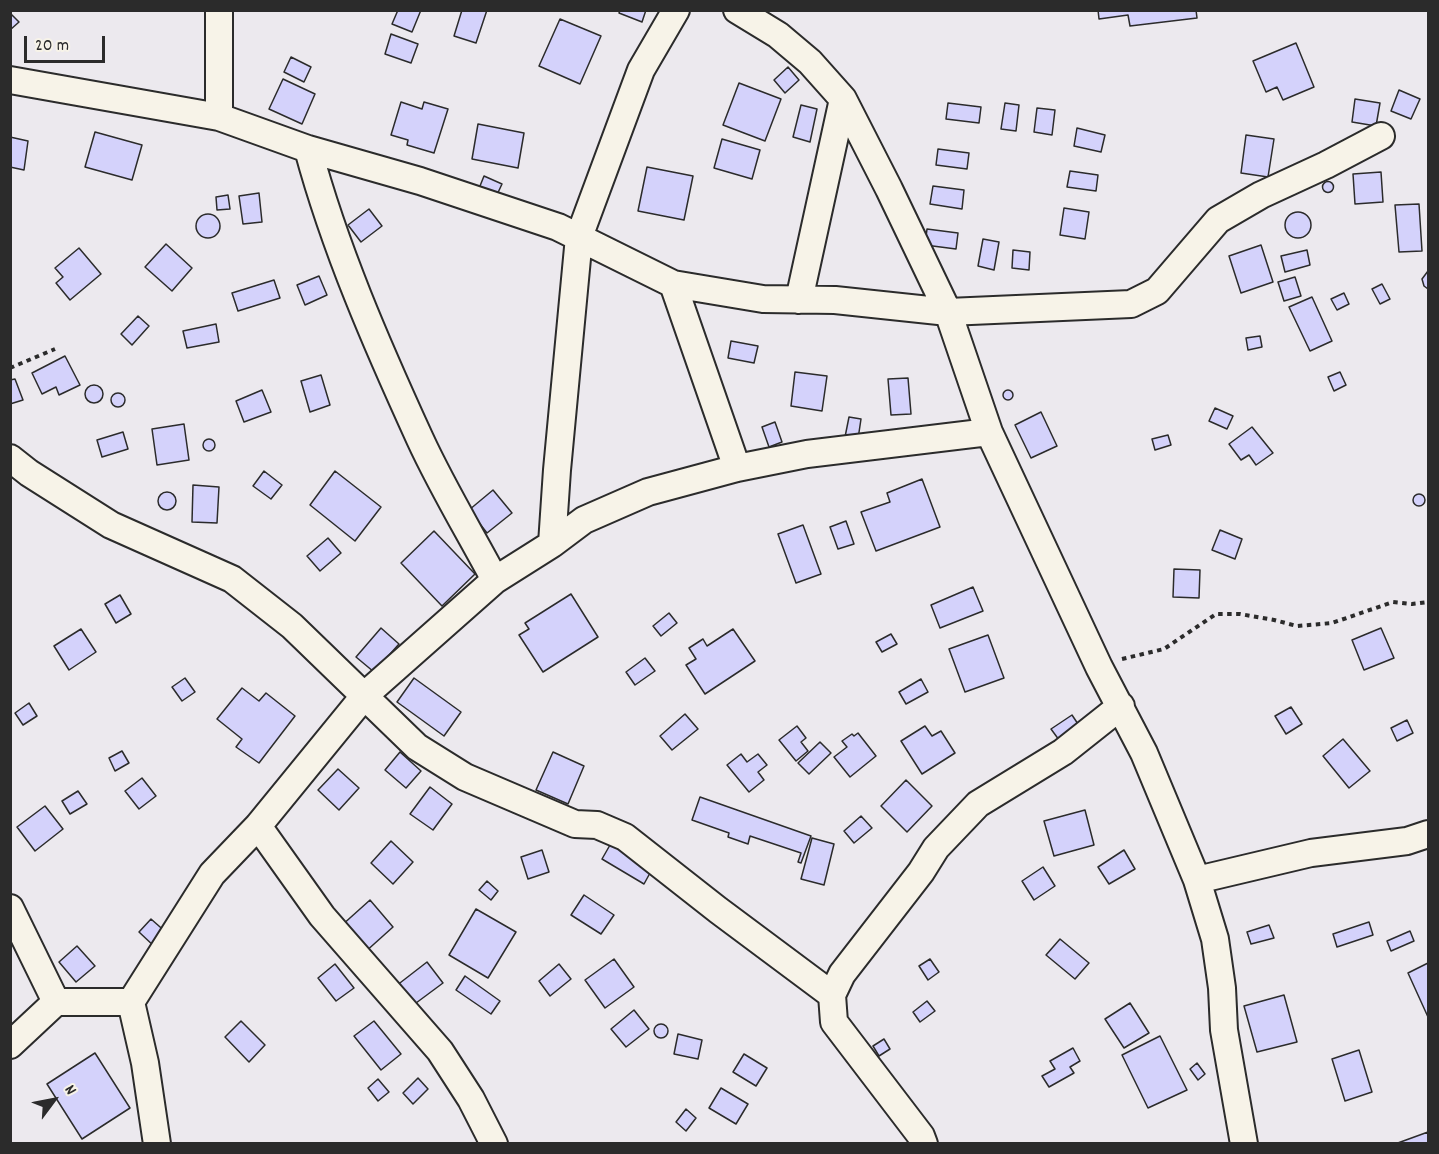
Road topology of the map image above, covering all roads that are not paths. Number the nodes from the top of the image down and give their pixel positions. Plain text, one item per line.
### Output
1 (219, 10) edge
2 (676, 10) edge
3 (737, 10) edge
4 (10, 80) edge
5 (843, 99) junction
6 (219, 117) junction
7 (1381, 136) dead end
8 (308, 149) junction
9 (579, 237) junction
10 (673, 284) junction
11 (800, 300) junction
12 (948, 312) junction
13 (989, 432) junction
14 (10, 458) edge
15 (737, 468) junction
16 (552, 544) junction
17 (495, 580) junction
18 (365, 696) junction
19 (1121, 706) junction
20 (258, 826) junction
21 (1428, 834) edge
22 (1197, 880) junction
23 (10, 908) edge
24 (832, 995) junction
25 (56, 1002) junction
26 (132, 1002) junction
27 (10, 1045) edge
28 (157, 1143) edge
29 (494, 1143) edge
30 (924, 1143) edge
31 (1245, 1143) edge

1 - 6 street
2 - 9 street
3 - 5 street
4 - 6 street
5 - 11 street
5 - 12 street
6 - 8 street
7 - 12 street
8 - 9 street
8 - 17 street
9 - 10 street
9 - 16 street
10 - 11 street
10 - 15 street
11 - 12 street
12 - 13 street
13 - 15 street
13 - 19 street
14 - 18 street
15 - 16 street
16 - 17 street
17 - 18 street
18 - 20 street
18 - 24 street
19 - 22 street
19 - 24 street
20 - 26 street
20 - 29 street
21 - 22 street
22 - 31 street
23 - 25 street
24 - 30 street
25 - 26 street
25 - 27 street
26 - 28 street

